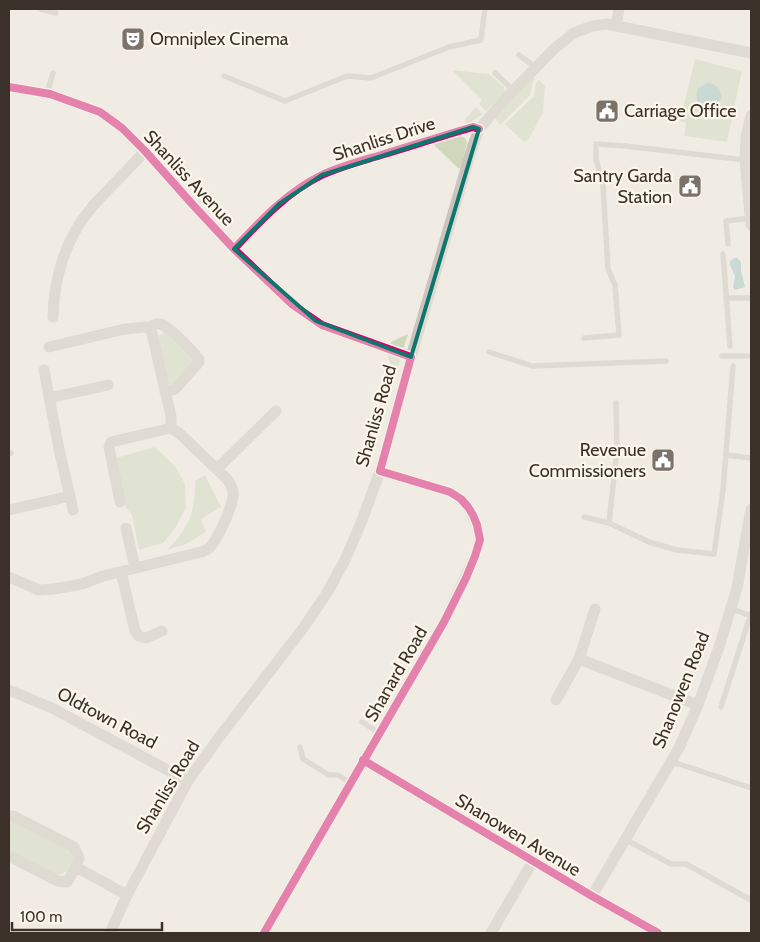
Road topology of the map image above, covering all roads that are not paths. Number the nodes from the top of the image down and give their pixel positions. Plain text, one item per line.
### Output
1 (41, 9) edge
2 (484, 9) edge
3 (619, 9) edge
4 (56, 13) dead end
5 (616, 26) junction
6 (751, 53) edge
7 (519, 55) dead end
8 (536, 67) junction
9 (53, 73) dead end
10 (495, 73) dead end
11 (224, 76) dead end
12 (9, 87) edge
13 (513, 90) junction
14 (47, 93) junction
15 (751, 116) edge
16 (479, 129) junction
17 (749, 138) edge
18 (145, 151) junction
19 (747, 163) edge
20 (751, 222) edge
21 (728, 244) dead end
22 (234, 249) junction
23 (723, 254) dead end
24 (726, 298) junction
25 (751, 298) edge
26 (53, 317) dead end
27 (149, 328) junction
28 (584, 338) dead end
29 (730, 346) dead end
30 (49, 347) dead end
31 (489, 352) dead end
32 (722, 356) dead end
33 (751, 356) edge
34 (411, 357) junction
35 (666, 361) dead end
36 (733, 366) dead end
37 (44, 370) dead end
38 (108, 385) dead end
39 (165, 392) junction
40 (49, 398) junction
41 (616, 403) dead end
42 (276, 411) dead end
43 (171, 428) junction
44 (726, 455) junction
45 (751, 458) edge
46 (217, 469) junction
47 (380, 471) junction
48 (70, 496) junction
49 (120, 502) dead end
50 (751, 509) edge
51 (9, 510) edge
52 (73, 510) dead end
53 (584, 517) dead end
54 (609, 523) junction
55 (126, 528) dead end
56 (748, 546) edge
57 (135, 568) junction
58 (121, 572) junction
59 (9, 577) edge
60 (595, 609) dead end
61 (731, 610) junction
62 (751, 615) edge
63 (162, 631) dead end
64 (578, 659) junction
65 (9, 690) edge
66 (556, 700) dead end
67 (698, 705) junction
68 (721, 707) dead end
69 (362, 722) dead end
70 (379, 733) junction
71 (300, 747) dead end
72 (363, 760) junction
73 (670, 763) junction
74 (188, 781) junction
75 (350, 783) junction
76 (751, 788) edge
77 (9, 816) edge
78 (624, 840) junction
79 (9, 856) edge
80 (532, 861) junction
81 (76, 867) junction
82 (127, 896) junction
83 (592, 896) junction
84 (751, 900) edge
85 (110, 933) edge
86 (264, 933) edge
87 (491, 933) edge
88 (655, 933) edge

1 - 4 lane
2 - 11 lane
3 - 5 street
5 - 6 street, Shanliss Road
5 - 8 street, Shanliss Road
7 - 8 lane
8 - 13 street, Shanliss Road
9 - 14 lane
10 - 13 lane
12 - 14 street, Shanliss Avenue
13 - 16 street, Shanliss Road
14 - 18 street, Shanliss Avenue
15 - 17 street
16 - 22 street, Shanliss Drive
16 - 34 street, Shanliss Road
17 - 19 street
18 - 22 street, Shanliss Avenue
18 - 26 street
19 - 20 street
19 - 28 lane
20 - 21 lane
22 - 34 street, Shanliss Avenue
23 - 24 lane
24 - 25 lane
24 - 29 lane
27 - 30 street
27 - 39 street
27 - 39 street
31 - 35 lane
32 - 33 lane
34 - 47 street, Shanliss Road
36 - 44 lane
37 - 40 street
38 - 40 street
39 - 43 street
40 - 48 street
41 - 54 lane
42 - 46 street
43 - 46 street
43 - 49 street
44 - 45 lane
44 - 54 lane
46 - 57 street
47 - 70 street, Shanard Road
47 - 74 street, Shanliss Road
48 - 51 street
48 - 52 street
50 - 56 street, Shanowen Road
53 - 54 lane
55 - 57 street
56 - 61 street, Shanowen Road
57 - 58 street
58 - 59 street
58 - 63 street
60 - 64 street
61 - 62 lane
61 - 67 street, Shanowen Road
62 - 68 lane
64 - 66 street
64 - 67 street
65 - 74 street, Oldtown Road
67 - 73 street, Shanowen Road
69 - 70 lane
70 - 72 street, Shanard Road
71 - 75 lane
72 - 75 street, Shanard Road
72 - 80 street, Shanowen Avenue
73 - 76 lane
73 - 78 street, Shanowen Road
74 - 82 street, Shanliss Road
75 - 86 street, Shanard Road
77 - 81 street
78 - 83 street, Shanowen Road
78 - 84 lane
79 - 81 street
80 - 83 street, Shanowen Avenue
80 - 87 street
81 - 82 street
82 - 85 street, Shanliss Road
83 - 88 street, Shanowen Avenue

